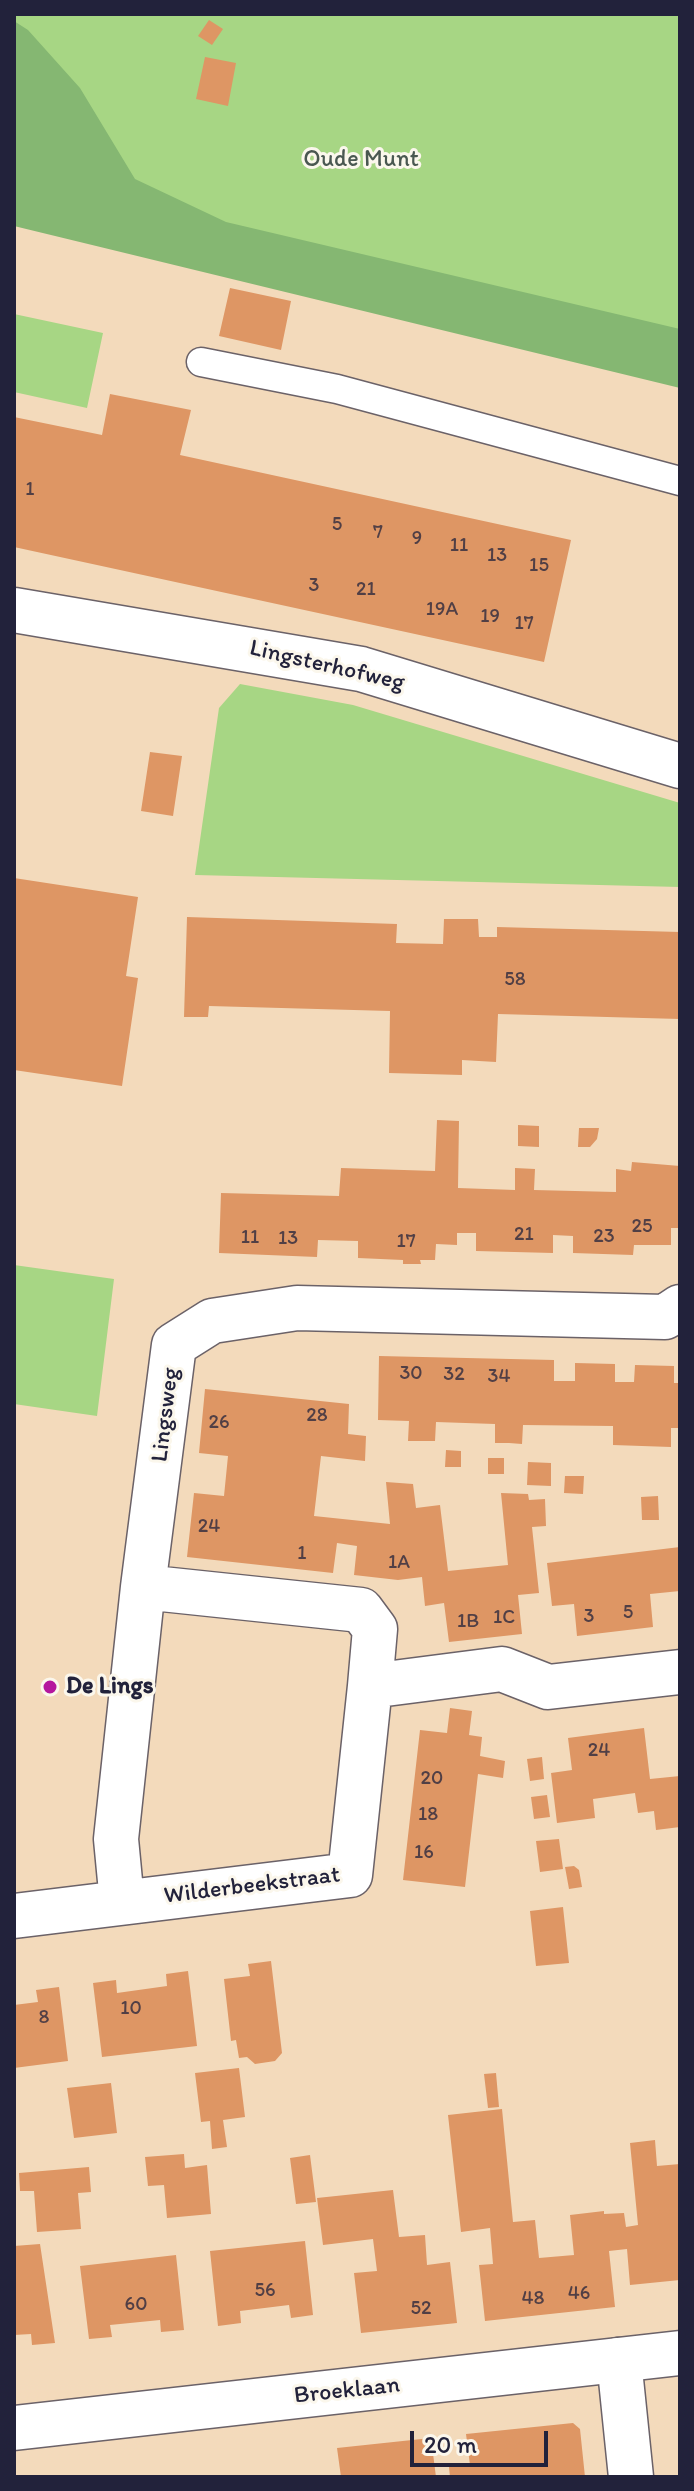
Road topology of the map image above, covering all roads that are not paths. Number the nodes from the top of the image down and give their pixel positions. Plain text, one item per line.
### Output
1 (201, 362) dead end
2 (680, 481) edge
3 (14, 610) edge
4 (680, 766) edge
5 (680, 1307) edge
6 (143, 1587) junction
7 (680, 1672) edge
8 (370, 1686) junction
9 (122, 1902) junction
10 (14, 1916) edge
11 (680, 2353) edge
12 (619, 2360) junction
13 (14, 2428) edge
14 (631, 2477) edge

1 - 2 lane
3 - 4 street, Lingsterhofweg
5 - 6 street, Lingsweg
6 - 8 street, Wilderbeekstraat
6 - 9 street, Lingsweg
7 - 8 street
8 - 9 street, Wilderbeekstraat
9 - 10 street, Wilderbeekstraat
11 - 12 street, Broeklaan
12 - 13 street, Broeklaan
12 - 14 street

